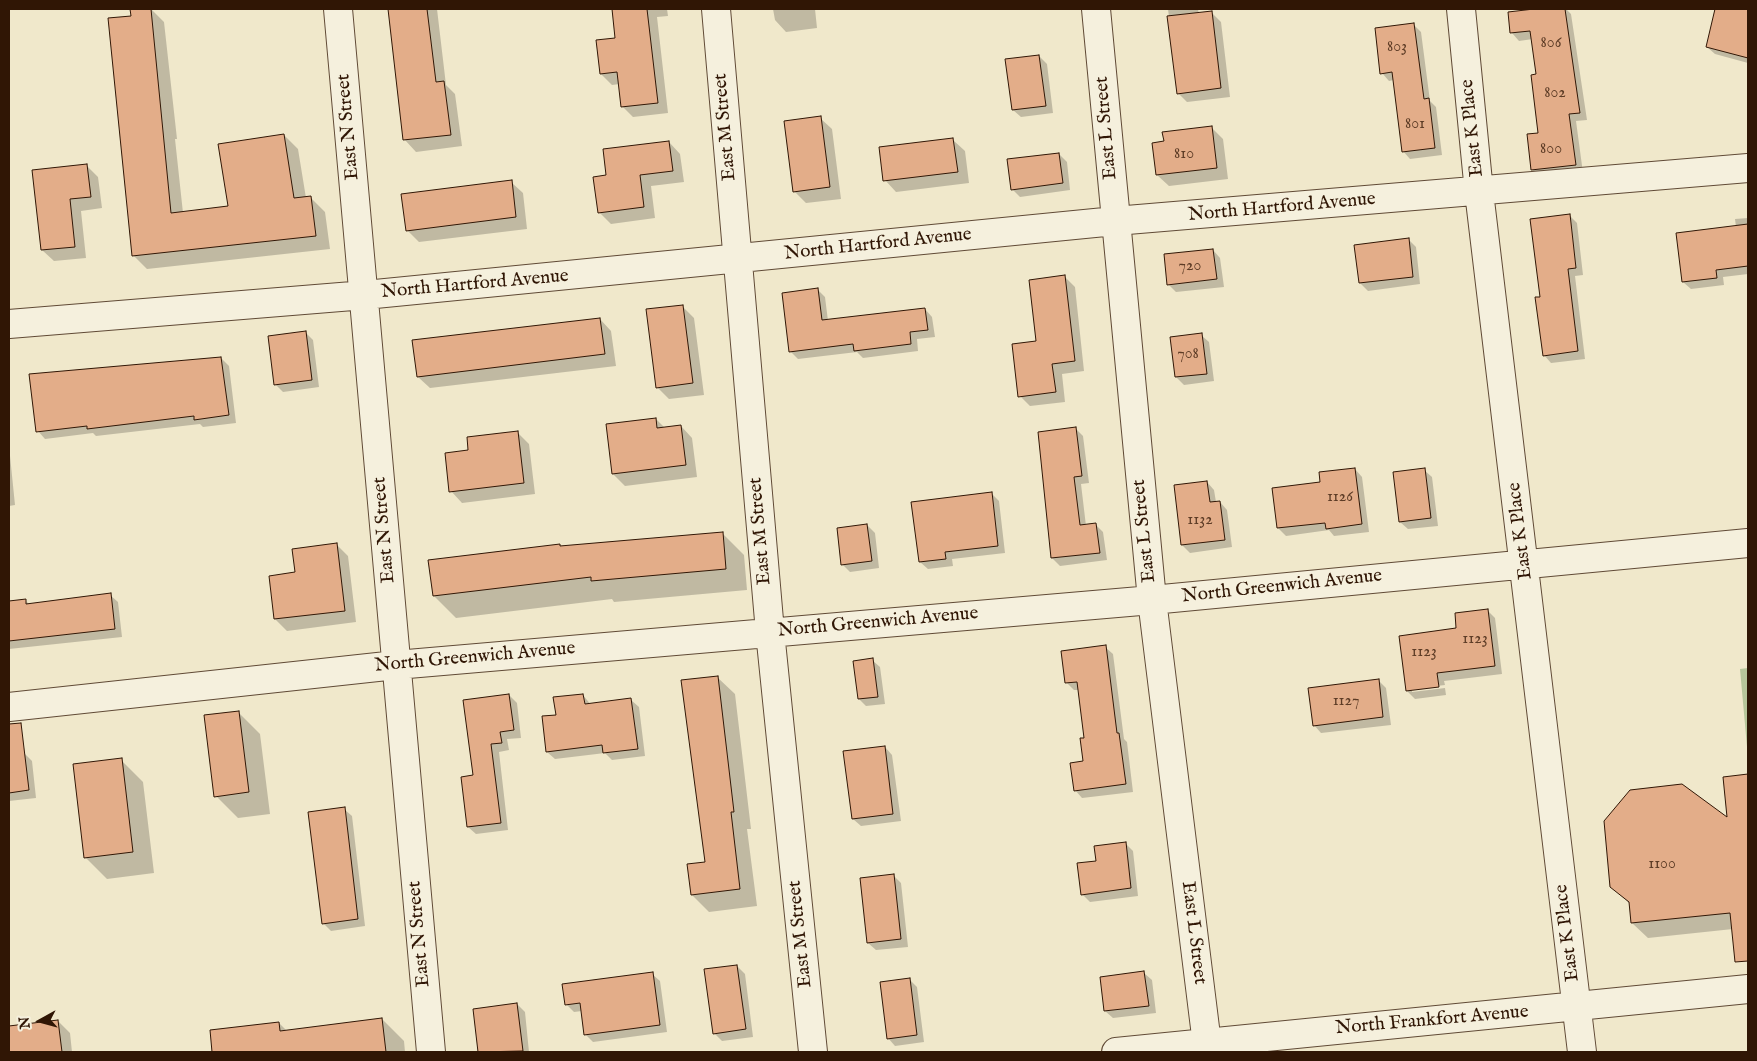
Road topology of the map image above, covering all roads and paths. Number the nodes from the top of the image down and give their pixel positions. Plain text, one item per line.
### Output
1 (338, 9) edge
2 (716, 9) edge
3 (1096, 9) edge
4 (1461, 9) edge
5 (1748, 168) edge
6 (1479, 192) junction
7 (1115, 221) junction
8 (738, 260) junction
9 (365, 295) junction
10 (9, 324) edge
11 (1748, 543) edge
12 (1525, 563) junction
13 (1152, 600) junction
14 (770, 632) junction
15 (396, 665) junction
16 (9, 707) edge
17 (1748, 989) edge
18 (1577, 1007) junction
19 (1207, 1047) edge
20 (431, 1052) edge
21 (813, 1052) edge
22 (1116, 1052) edge
23 (1582, 1052) edge

1 - 9 street, East N Street
2 - 8 street, East M Street
3 - 7 street, East L Street
4 - 6 street, East K Place
5 - 6 street, North Hartford Avenue
6 - 7 street, North Hartford Avenue
6 - 12 street, East K Place
7 - 8 street, North Hartford Avenue
7 - 13 street, East L Street
8 - 9 street, North Hartford Avenue
8 - 14 street, East M Street
9 - 10 street, North Hartford Avenue
9 - 15 street, East N Street
11 - 12 street, North Greenwich Avenue
12 - 13 street, North Greenwich Avenue
12 - 18 street, East K Place
13 - 14 street, North Greenwich Avenue
13 - 19 street, East L Street
14 - 15 street, North Greenwich Avenue
14 - 21 street, East M Street
15 - 16 street, North Greenwich Avenue
15 - 20 street, East N Street
17 - 18 street, North Frankfort Avenue
18 - 19 street, North Frankfort Avenue
18 - 23 street, East K Place
19 - 22 street, North Frankfort Avenue

